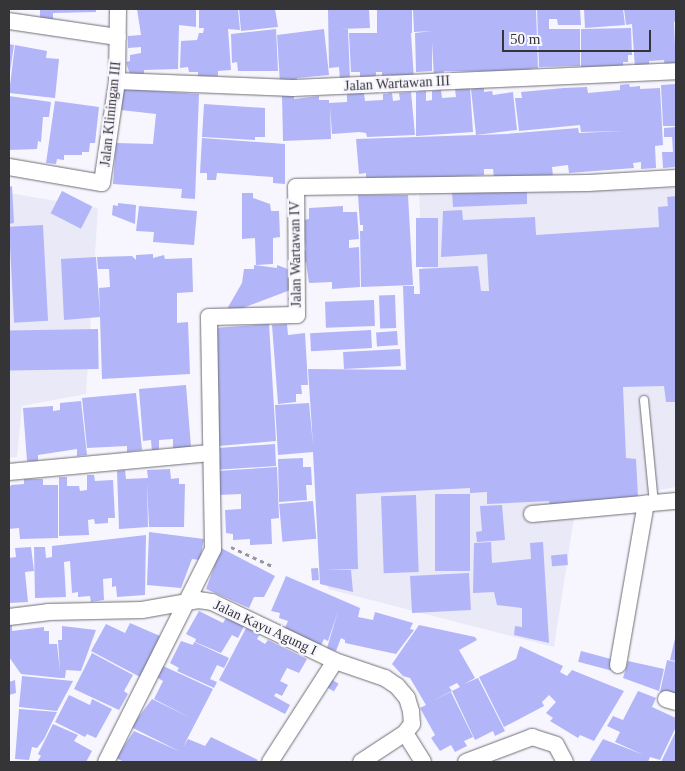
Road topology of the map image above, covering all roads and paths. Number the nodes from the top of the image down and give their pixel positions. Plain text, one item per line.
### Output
1 (118, 9) edge
2 (9, 21) edge
3 (118, 37) junction
4 (676, 72) edge
5 (117, 81) junction
6 (9, 167) edge
7 (676, 178) edge
8 (644, 400) dead end
9 (210, 453) junction
10 (9, 472) edge
11 (676, 501) edge
12 (650, 503) junction
13 (532, 514) dead end
14 (214, 539) junction
15 (272, 566) dead end
16 (185, 604) junction
17 (9, 617) edge
18 (335, 661) junction
19 (618, 666) dead end
20 (405, 733) junction
21 (106, 762) edge
22 (270, 762) edge
23 (361, 762) edge
24 (423, 762) edge
25 (466, 762) edge
26 (565, 762) edge

1 - 3 street, Jalan Kliningan III
2 - 3 street
3 - 5 street, Jalan Kliningan III
4 - 5 street, Jalan Wartawan III
5 - 6 street, Jalan Kliningan III
7 - 9 street, Jalan Wartawan IV
8 - 12 lane
9 - 10 street
9 - 14 street, Jalan Wartawan IV
11 - 12 street
12 - 13 street
12 - 19 street
14 - 15 path
14 - 16 street, Jalan Wartawan IV
16 - 17 street, Jalan Kayu Agung I
16 - 18 street, Jalan Kayu Agung I
16 - 21 street, Jalan Wartawan IV
18 - 20 street, Jalan Kayu Agung I
18 - 22 street
20 - 23 street
20 - 24 street
25 - 26 street

